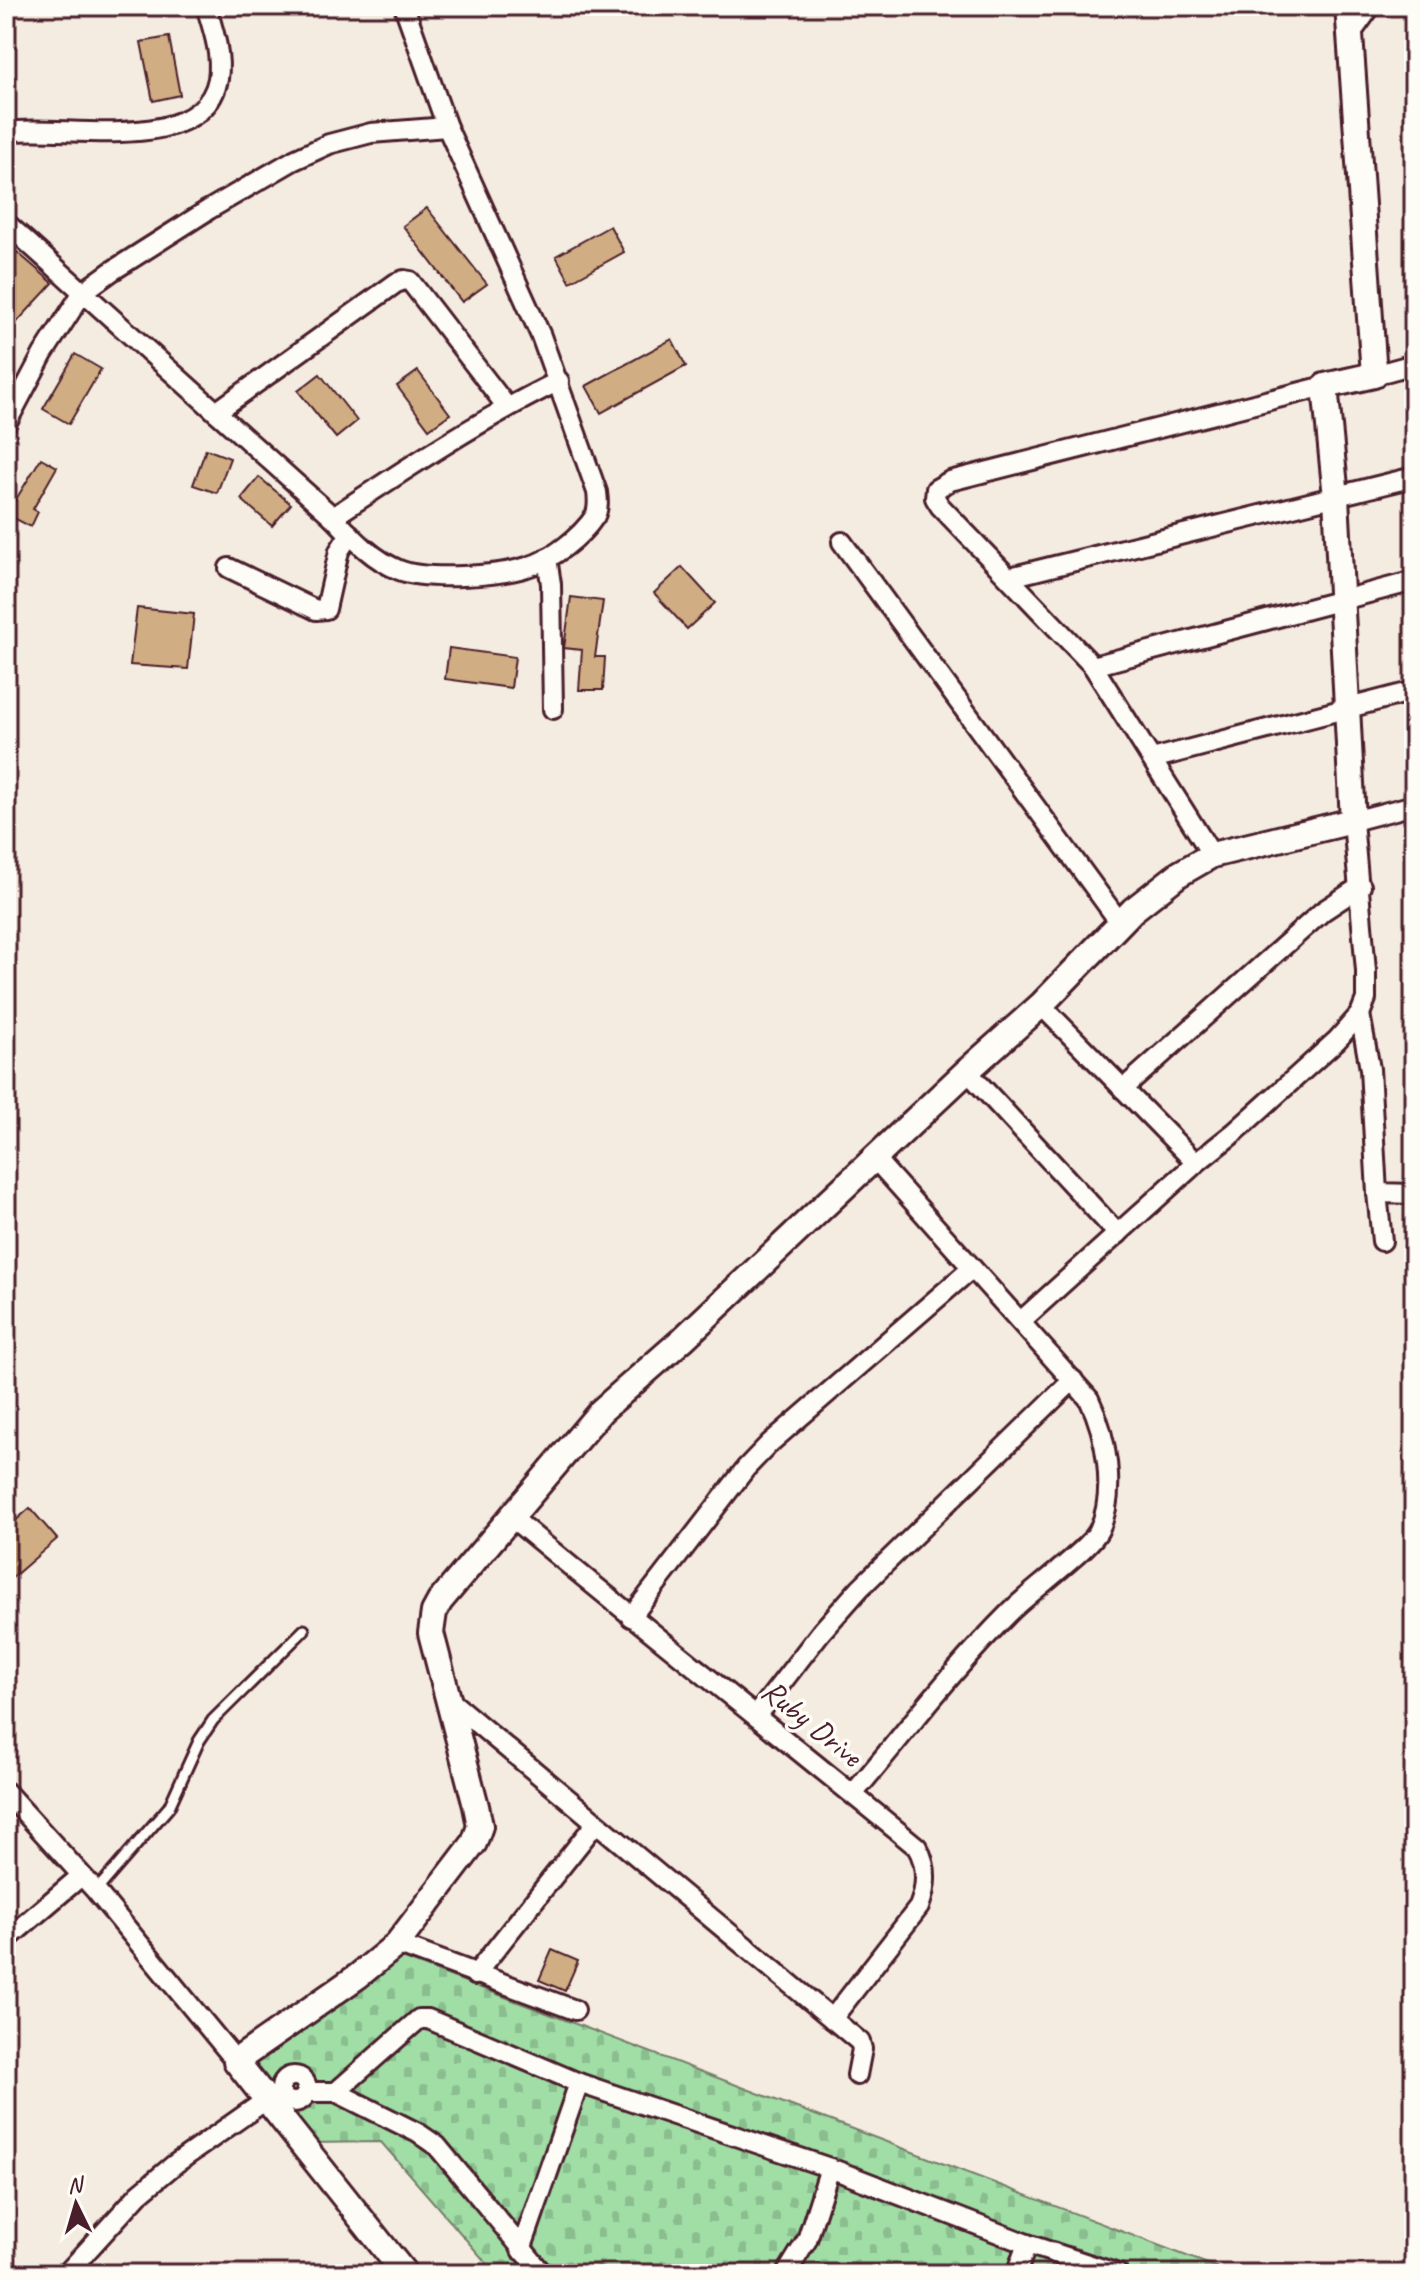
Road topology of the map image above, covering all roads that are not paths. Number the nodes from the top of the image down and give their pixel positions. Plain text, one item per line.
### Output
1 (206, 6) edge
2 (404, 6) edge
3 (1348, 6) edge
4 (1371, 6) edge
5 (1350, 35) junction
6 (447, 127) junction
7 (6, 132) edge
8 (6, 223) edge
9 (83, 292) junction
10 (1414, 364) edge
11 (1374, 375) junction
12 (559, 381) junction
13 (1325, 386) junction
14 (507, 407) junction
15 (216, 412) junction
16 (6, 424) edge
17 (1414, 477) edge
18 (1336, 497) junction
19 (333, 517) junction
20 (350, 534) junction
21 (842, 542) dead end
22 (547, 558) junction
23 (229, 568) dead end
24 (1010, 577) junction
25 (1414, 581) edge
26 (1342, 599) junction
27 (1093, 666) junction
28 (1414, 691) edge
29 (1349, 707) junction
30 (553, 709) dead end
31 (1152, 759) junction
32 (1414, 805) edge
33 (1353, 821) junction
34 (1212, 855) junction
35 (1361, 886) junction
36 (1121, 924) junction
37 (1041, 1005) junction
38 (1360, 1014) junction
39 (967, 1071) junction
40 (1123, 1089) junction
41 (875, 1159) junction
42 (1196, 1163) junction
43 (1377, 1193) junction
44 (1414, 1194) edge
45 (1118, 1234) junction
46 (1382, 1241) dead end
47 (971, 1269) junction
48 (1021, 1321) junction
49 (1073, 1380) junction
50 (510, 1516) junction
51 (631, 1617) junction
52 (304, 1630) dead end
53 (448, 1699) junction
54 (756, 1716) junction
55 (6, 1792) edge
56 (853, 1794) junction
57 (596, 1823) junction
58 (81, 1876) junction
59 (96, 1891) junction
60 (6, 1940) edge
61 (397, 1944) junction
62 (475, 1975) junction
63 (575, 2010) dead end
64 (832, 2019) junction
65 (236, 2061) junction
66 (857, 2075) dead end
67 (579, 2083) junction
68 (336, 2092) junction
69 (276, 2104) junction
70 (830, 2168) junction
71 (1027, 2244) junction
72 (521, 2250) junction
73 (66, 2274) edge
74 (405, 2274) edge
75 (543, 2274) edge
76 (786, 2274) edge
77 (1016, 2274) edge
78 (1118, 2274) edge

1 - 7 street
2 - 6 street
3 - 5 street
4 - 5 street
5 - 11 street
6 - 9 street
6 - 12 street
8 - 9 street
9 - 15 street
9 - 16 street
10 - 11 street
11 - 13 street
12 - 14 street
12 - 22 street
13 - 18 street
13 - 24 street
14 - 15 street
14 - 19 street
15 - 19 street
17 - 18 street
18 - 24 street
18 - 26 street
19 - 20 street
20 - 22 street
20 - 23 street
21 - 36 street
22 - 30 street
24 - 27 street
25 - 26 street
26 - 27 street
26 - 29 street
27 - 31 street
28 - 29 street
29 - 31 street
29 - 33 street
31 - 34 street
32 - 33 street
33 - 34 street
33 - 35 street
34 - 36 street
35 - 38 street
35 - 40 street
36 - 37 street
37 - 39 street
37 - 40 street
38 - 42 street
38 - 43 street
39 - 41 street
39 - 45 street
40 - 42 street
41 - 47 street
41 - 50 street
42 - 45 street
43 - 44 street
43 - 46 street
45 - 48 street
47 - 48 street
47 - 51 street
48 - 49 street
49 - 54 street
49 - 56 street
50 - 51 street, Ruby Drive
50 - 53 street
51 - 54 street, Ruby Drive
52 - 59 lane
53 - 57 street
53 - 61 street
54 - 56 street, Ruby Drive
55 - 58 street
56 - 64 street, Ruby Drive
57 - 62 street
57 - 64 street
58 - 59 street
58 - 60 street
59 - 65 street
61 - 62 street
61 - 65 street
62 - 63 street
64 - 66 street
65 - 69 street
67 - 68 street
67 - 70 street
67 - 72 street
68 - 69 street
68 - 72 street
69 - 73 street
69 - 74 street
70 - 71 street
70 - 76 street
71 - 77 street
71 - 78 street
72 - 75 street

